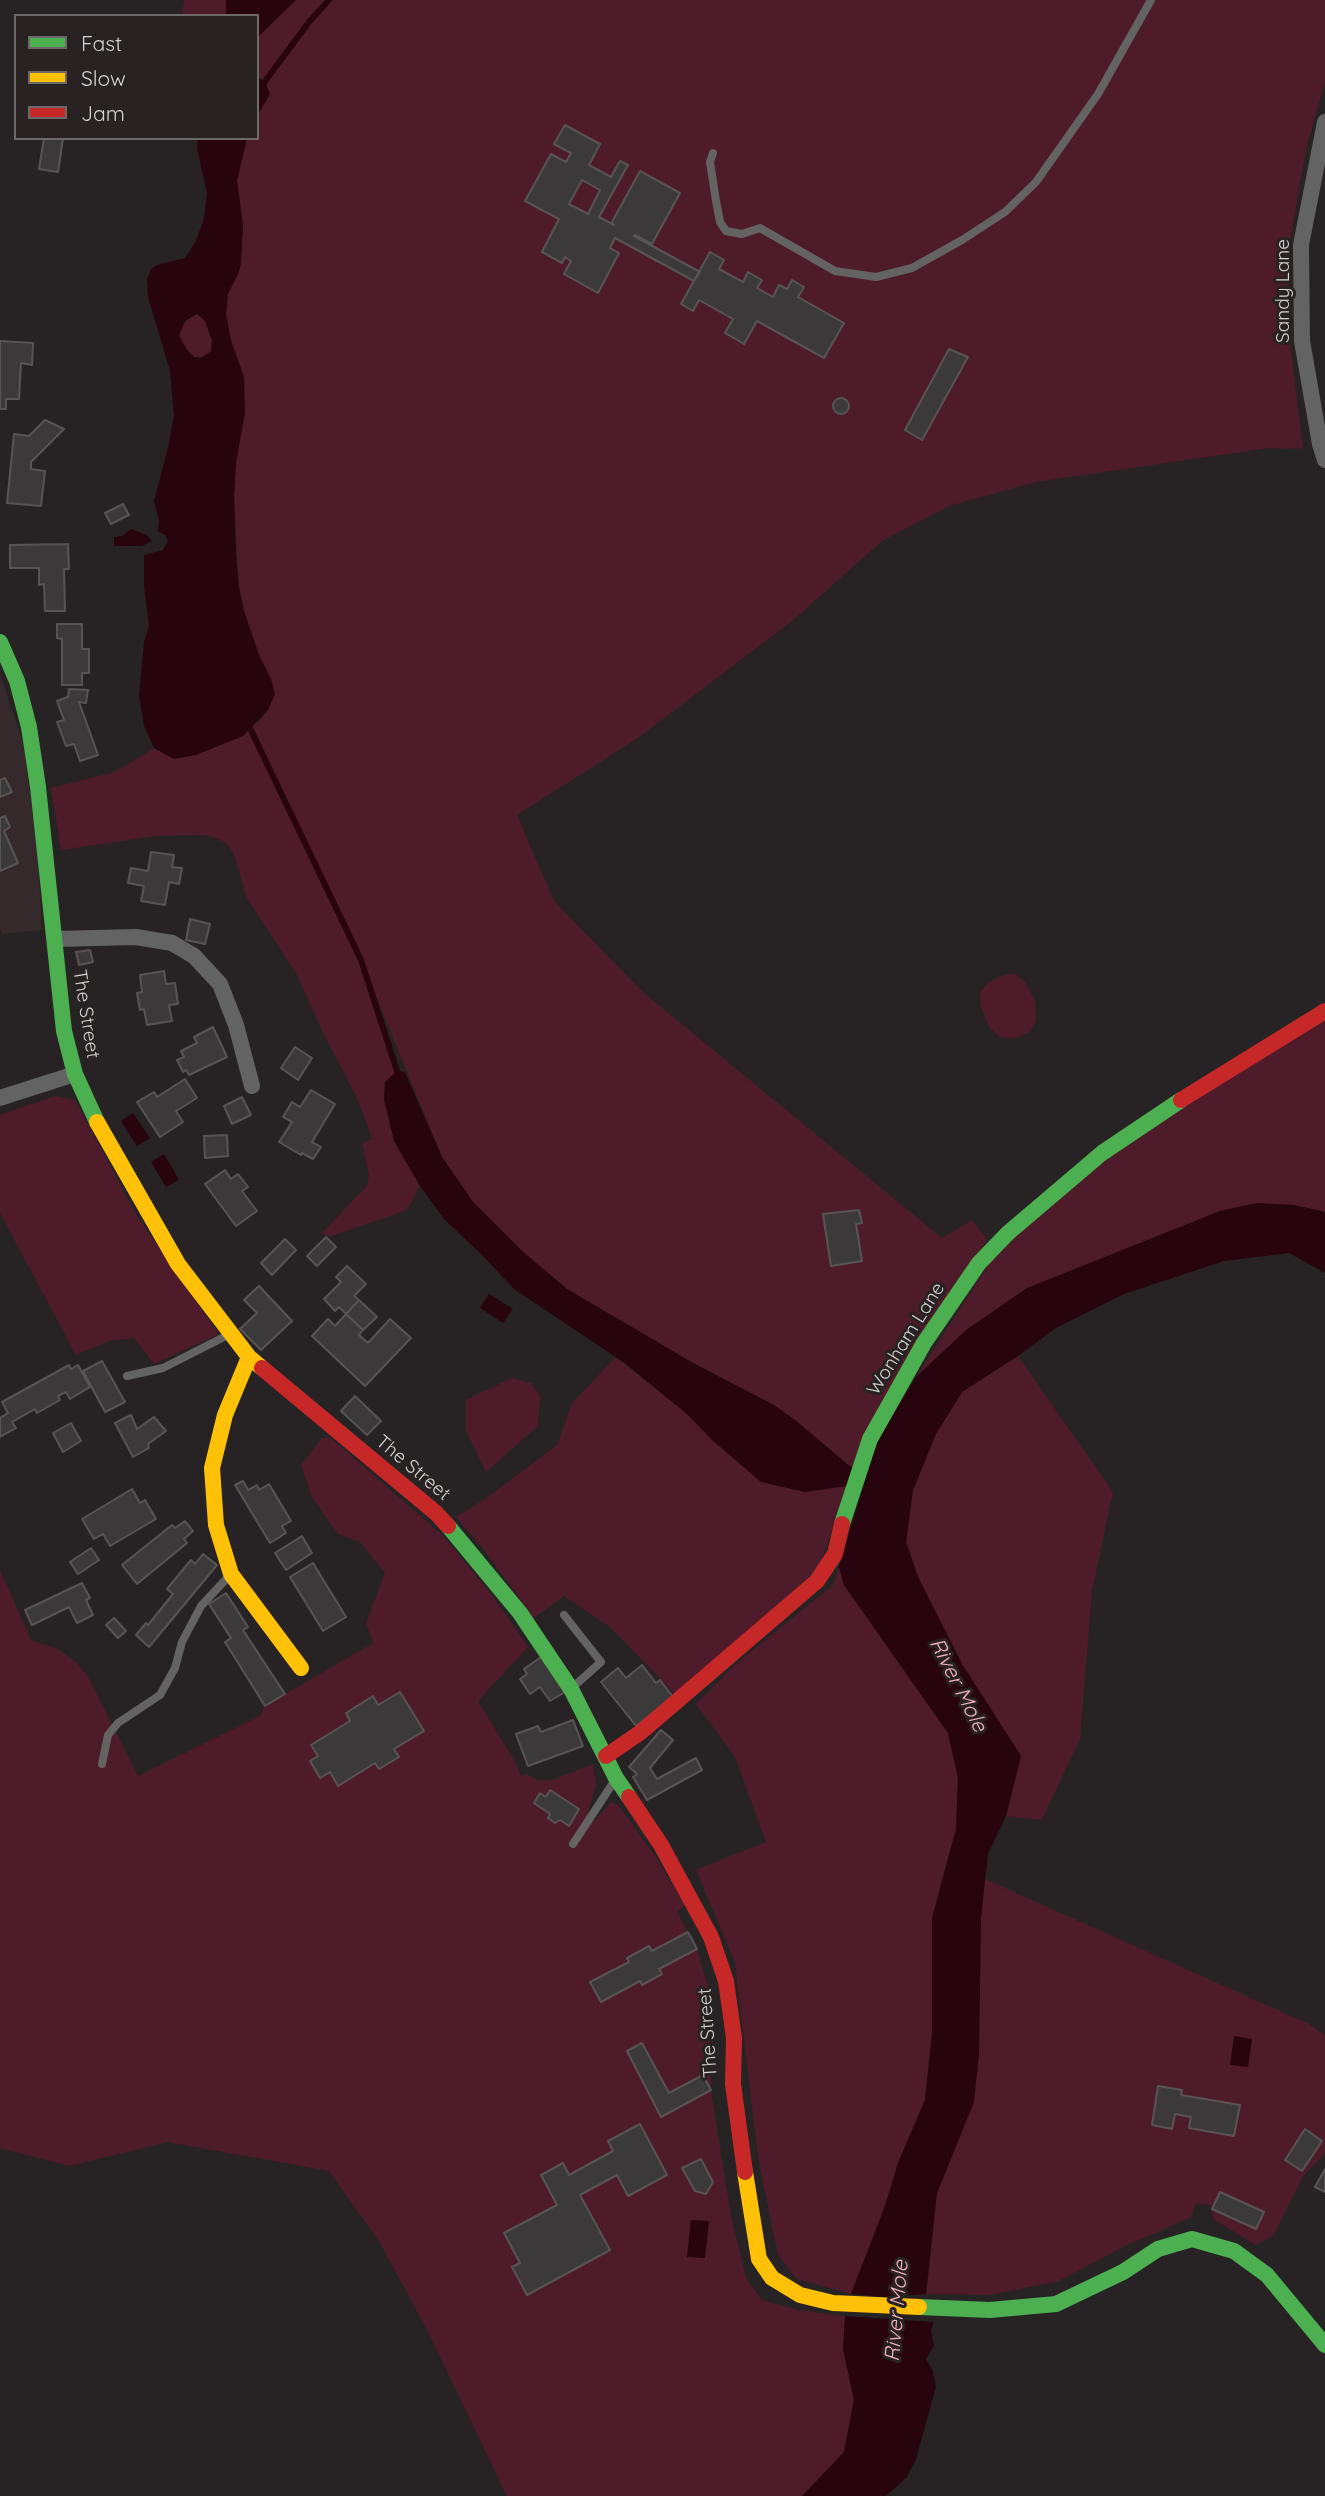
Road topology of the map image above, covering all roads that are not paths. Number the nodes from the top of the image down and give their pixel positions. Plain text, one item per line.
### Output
1 (1151, 0) edge
2 (1325, 122) edge
3 (713, 153) dead end
4 (1325, 460) edge
5 (0, 642) edge
6 (55, 939) junction
7 (1325, 1011) edge
8 (75, 1074) junction
9 (252, 1086) dead end
10 (0, 1098) edge
11 (230, 1334) junction
12 (249, 1357) junction
13 (127, 1376) dead end
14 (231, 1574) junction
15 (564, 1615) dead end
16 (300, 1668) dead end
17 (571, 1689) junction
18 (606, 1756) junction
19 (102, 1764) dead end
20 (616, 1778) junction
21 (573, 1844) dead end
22 (1325, 2345) edge

1 - 3 lane
2 - 4 street, Sandy Lane
5 - 6 street, The Street
6 - 8 street, The Street
6 - 9 street
7 - 18 street, Wonham Lane
8 - 10 street
8 - 11 street, The Street
11 - 12 street, The Street
11 - 13 lane
12 - 14 street
12 - 17 street, The Street
14 - 16 street
14 - 19 lane
15 - 17 lane
17 - 18 street, The Street
18 - 20 street, The Street
20 - 21 lane
20 - 22 street, The Street

